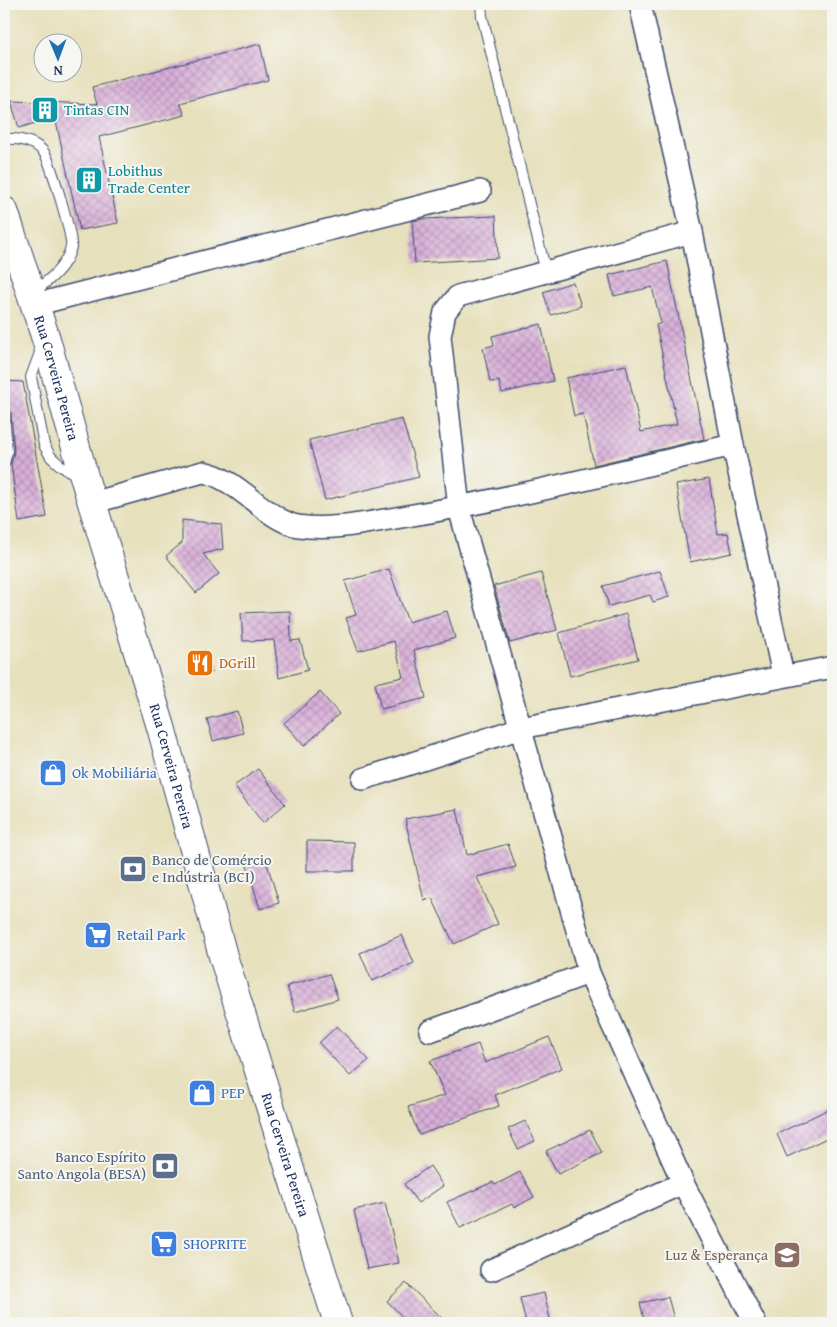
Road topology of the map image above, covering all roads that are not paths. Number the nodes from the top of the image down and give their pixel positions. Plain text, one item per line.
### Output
1 (481, 4) edge
2 (640, 4) edge
3 (4, 139) edge
4 (480, 190) dead end
5 (4, 211) edge
6 (692, 232) junction
7 (546, 272) junction
8 (33, 300) junction
9 (4, 413) edge
10 (733, 445) junction
11 (4, 463) edge
12 (88, 492) junction
13 (459, 508) junction
14 (833, 667) edge
15 (783, 675) junction
16 (521, 728) junction
17 (363, 779) dead end
18 (589, 973) junction
19 (430, 1031) dead end
20 (683, 1183) junction
21 (491, 1270) dead end
22 (338, 1323) edge
23 (755, 1323) edge

1 - 7 lane
2 - 6 street
3 - 8 lane
4 - 8 street
5 - 8 main road, Rua Cerveira Pereira
6 - 7 street
6 - 10 street
7 - 13 street
8 - 12 main road, Rua Cerveira Pereira
9 - 11 lane
10 - 13 street
10 - 15 street
12 - 13 street
12 - 22 main road, Rua Cerveira Pereira
13 - 16 street
14 - 15 street
15 - 16 street
16 - 17 street
16 - 18 street
18 - 19 street
18 - 20 street
20 - 21 street
20 - 23 street

